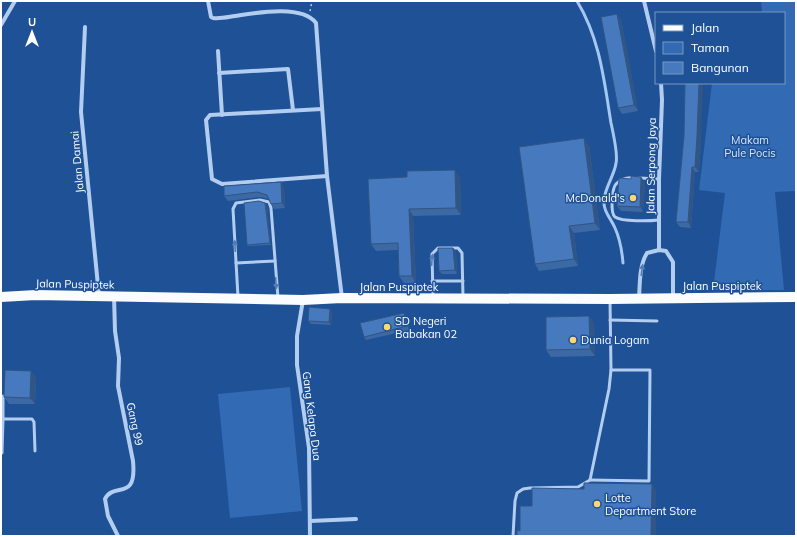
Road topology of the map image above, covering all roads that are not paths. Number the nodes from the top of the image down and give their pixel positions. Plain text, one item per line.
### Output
1 (15, 1) edge
2 (208, 1) edge
3 (644, 1) edge
4 (1, 25) edge
5 (85, 27) dead end
6 (655, 47) edge
7 (218, 51) dead end
8 (219, 73) junction
9 (661, 84) edge
10 (322, 108) junction
11 (293, 110) junction
12 (222, 114) junction
13 (327, 176) junction
14 (659, 179) junction
15 (659, 220) junction
16 (659, 250) junction
17 (275, 261) junction
18 (236, 263) junction
19 (432, 281) junction
20 (463, 281) junction
21 (1, 296) edge
22 (99, 296) junction
23 (114, 296) junction
24 (796, 297) edge
25 (342, 298) junction
26 (673, 298) junction
27 (238, 299) junction
28 (278, 299) junction
29 (433, 299) junction
30 (463, 299) junction
31 (610, 299) junction
32 (639, 299) junction
33 (303, 300) junction
34 (610, 320) junction
35 (657, 321) dead end
36 (611, 370) junction
37 (3, 396) edge
38 (2, 419) edge
39 (35, 451) dead end
40 (2, 453) edge
41 (590, 480) junction
42 (356, 519) dead end
43 (310, 521) junction
44 (118, 536) edge
45 (310, 536) edge
46 (513, 536) edge

1 - 4 street
2 - 10 street
3 - 6 street
5 - 22 street, Jalan Damai
7 - 8 street
8 - 11 street
8 - 12 street
9 - 14 street, Jalan Serpong Jaya
10 - 11 street
10 - 13 street
11 - 12 street
12 - 13 street
13 - 25 street
14 - 15 street, Jalan Serpong Jaya
14 - 15 lane
15 - 16 street, Jalan Serpong Jaya
16 - 26 street
32 -> 16 street
17 - 18 lane
18 -> 17 lane
17 -> 28 lane
18 - 27 lane
19 - 20 lane
19 -> 20 lane
19 - 29 lane
20 - 30 lane
21 - 22 main road, Jalan Puspiptek
22 - 23 main road, Jalan Puspiptek
23 - 27 main road, Jalan Puspiptek
23 - 44 street, Gang 99
24 - 26 main road, Jalan Puspiptek
25 - 29 main road, Jalan Puspiptek
25 - 33 main road, Jalan Puspiptek
26 - 32 main road, Jalan Puspiptek
27 - 28 main road, Jalan Puspiptek
28 - 33 main road, Jalan Puspiptek
29 - 30 main road, Jalan Puspiptek
30 - 31 main road, Jalan Puspiptek
31 - 32 main road, Jalan Puspiptek
31 - 34 lane
33 - 43 street, Gang Kelapa Dua
34 - 35 lane
34 - 36 lane
36 - 41 lane
36 - 41 lane
37 - 38 lane
38 - 39 lane
38 - 40 lane
41 - 46 lane
42 - 43 street
43 - 45 street, Gang Kelapa Dua

